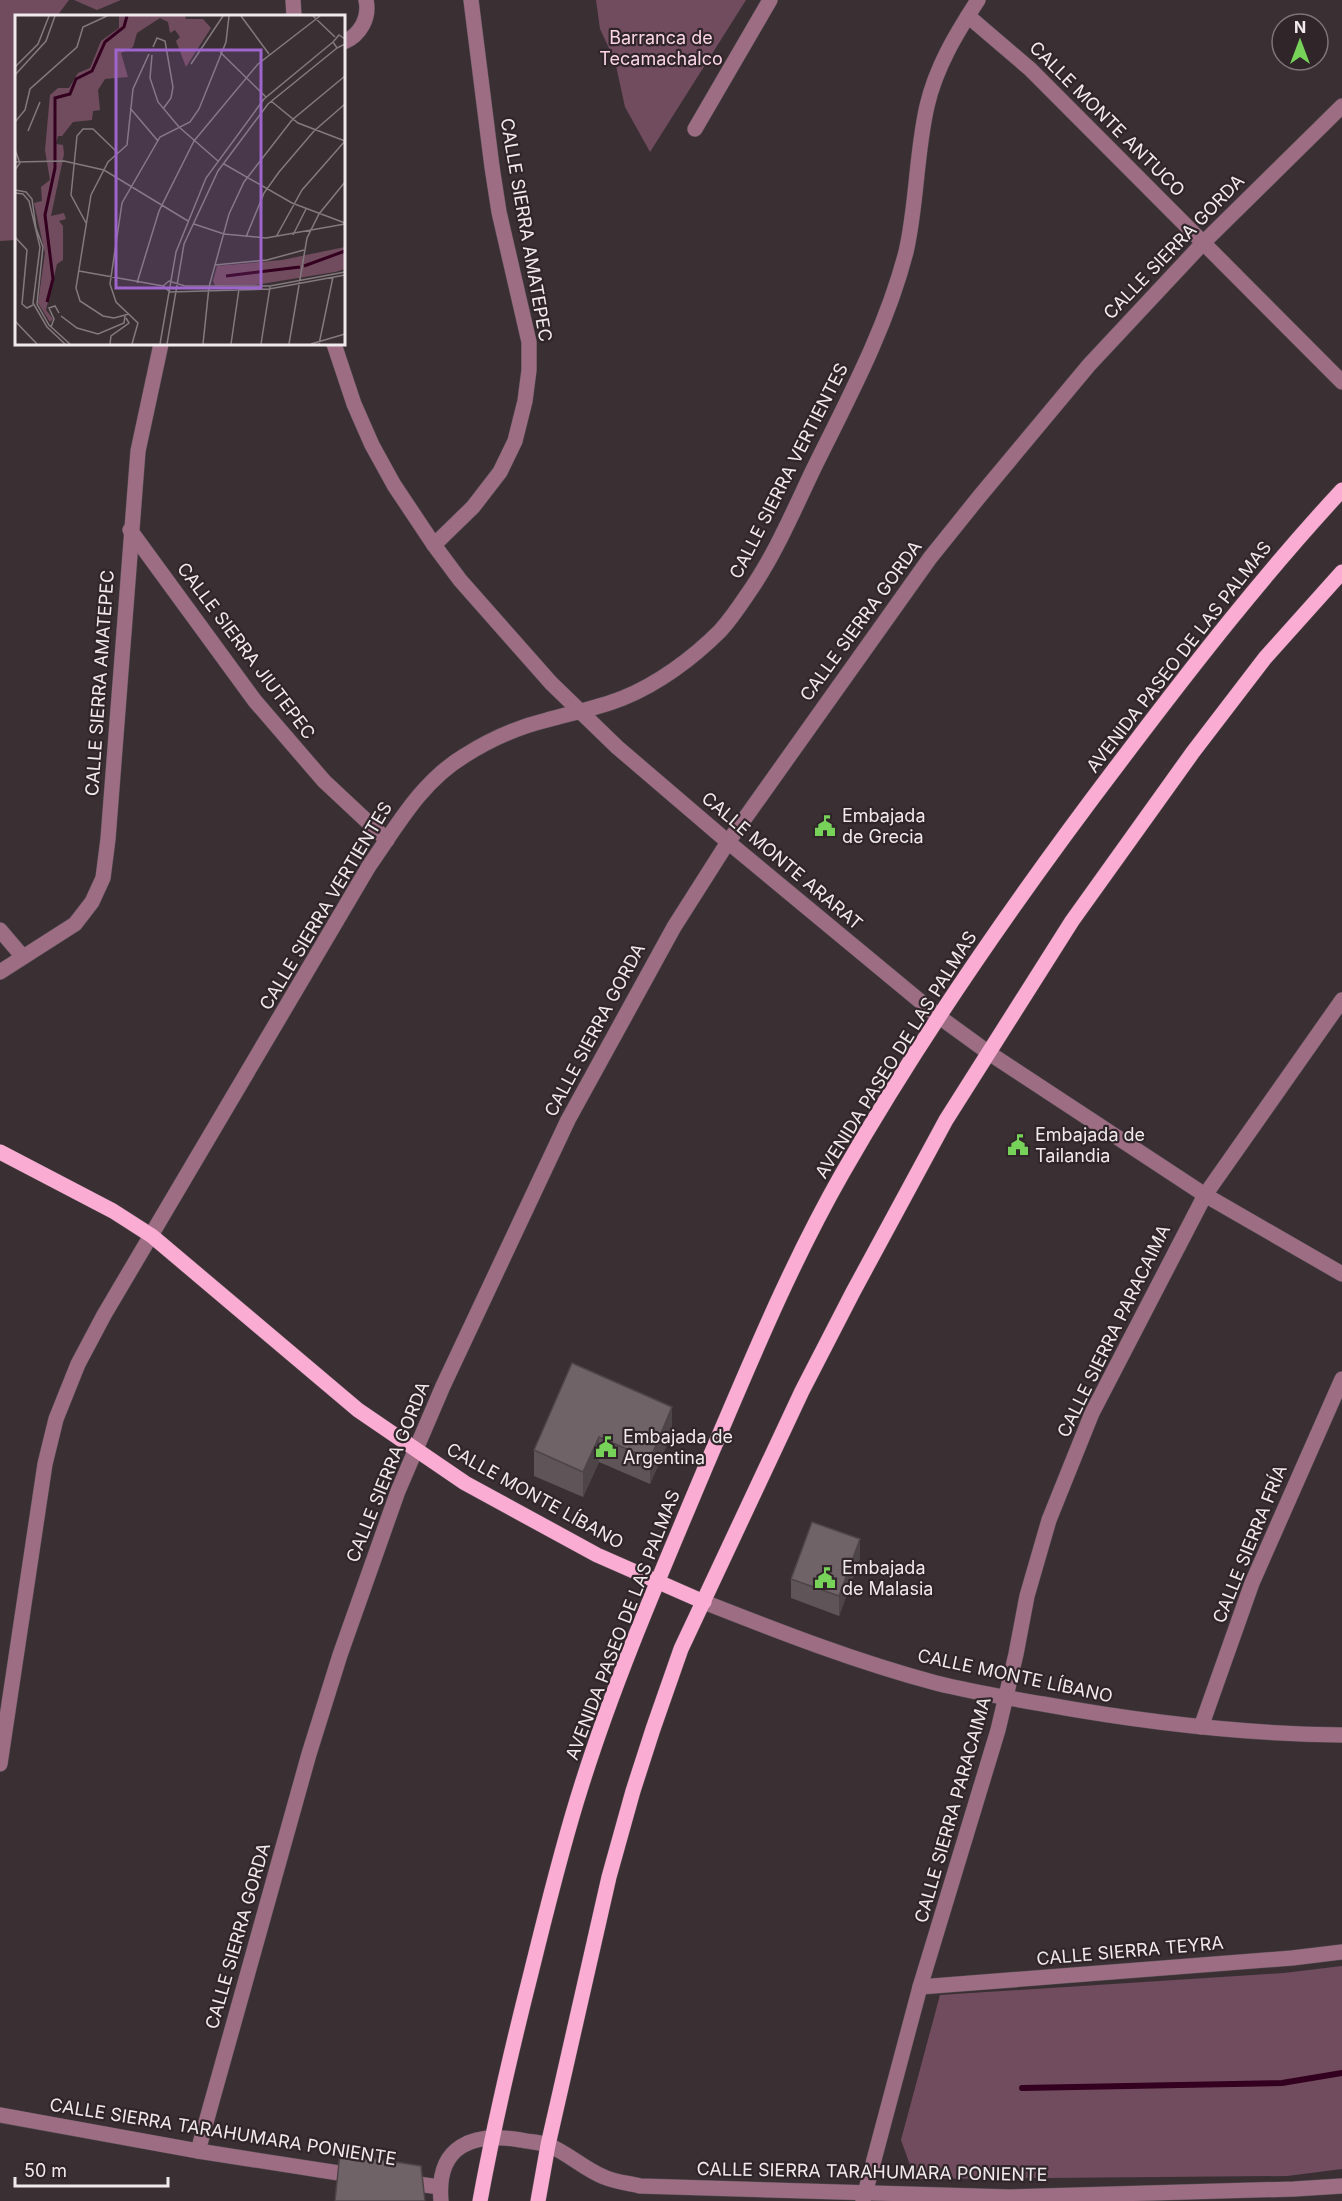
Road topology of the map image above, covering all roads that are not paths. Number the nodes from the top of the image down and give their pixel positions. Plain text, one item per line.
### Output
1 (293, 0) edge
2 (366, 0) edge
3 (471, 0) edge
4 (770, 0) edge
5 (978, 0) edge
6 (294, 15) edge
7 (968, 15) junction
8 (345, 41) edge
9 (1342, 106) edge
10 (695, 129) dead end
11 (1203, 243) junction
12 (161, 345) edge
13 (334, 345) edge
14 (1342, 382) edge
15 (1342, 490) edge
16 (130, 531) junction
17 (434, 545) junction
18 (1342, 572) edge
19 (581, 712) junction
20 (387, 840) junction
21 (728, 842) junction
22 (0, 930) edge
23 (23, 957) junction
24 (0, 972) edge
25 (1342, 1000) edge
26 (938, 1016) junction
27 (989, 1053) junction
28 (0, 1152) edge
29 (1205, 1195) junction
30 (152, 1236) junction
31 (1342, 1274) edge
32 (1342, 1379) edge
33 (415, 1449) junction
34 (657, 1582) junction
35 (704, 1602) junction
36 (1006, 1697) junction
37 (1201, 1726) junction
38 (1342, 1735) edge
39 (0, 1764) edge
40 (1342, 1952) edge
41 (920, 1987) junction
42 (0, 2115) edge
43 (491, 2137) junction
44 (548, 2145) junction
45 (198, 2151) junction
46 (1342, 2186) edge
47 (440, 2194) edge
48 (865, 2196) edge
49 (1142, 2197) edge
50 (480, 2201) edge
51 (538, 2201) edge

1 - 6 street
2 - 8 street
3 - 17 street, CALLE SIERRA AMATEPEC
4 - 10 street
5 - 7 street, CALLE SIERRA VERTIENTES
7 - 11 street, CALLE MONTE ANTUCO
7 - 19 street, CALLE SIERRA VERTIENTES
9 - 11 street, CALLE SIERRA GORDA
11 - 14 street, CALLE MONTE ANTUCO
11 - 21 street, CALLE SIERRA GORDA
12 - 16 street, CALLE SIERRA AMATEPEC
13 - 17 street, CALLE MONTE ARARAT
15 - 26 main road, AVENIDA PASEO DE LAS PALMAS
16 - 20 street, CALLE SIERRA JIUTEPEC
16 - 23 street, CALLE SIERRA AMATEPEC
17 - 19 street, CALLE MONTE ARARAT
18 - 27 main road
19 - 20 street, CALLE SIERRA VERTIENTES
19 - 21 street, CALLE MONTE ARARAT
20 - 30 street, CALLE SIERRA VERTIENTES
21 - 26 street, CALLE MONTE ARARAT
21 - 33 street, CALLE SIERRA GORDA
22 - 23 street
23 - 24 street, CALLE SIERRA AMATEPEC
25 - 29 street, CALLE SIERRA PARACAIMA
26 - 27 street, CALLE MONTE ARARAT
26 - 34 main road, AVENIDA PASEO DE LAS PALMAS
27 - 29 street, CALLE MONTE ARARAT
27 - 35 main road
28 - 30 main road, CALLE MONTE LÍBANO
29 - 31 street, CALLE MONTE ARARAT
29 - 36 street, CALLE SIERRA PARACAIMA
30 - 33 main road, CALLE MONTE LÍBANO
30 - 39 street, CALLE SIERRA VERTIENTES
32 - 37 street, CALLE SIERRA FRÍA
33 - 34 main road, CALLE MONTE LÍBANO
33 - 45 street, CALLE SIERRA GORDA
34 - 35 main road, CALLE MONTE LÍBANO
34 - 43 main road, AVENIDA PASEO DE LAS PALMAS
35 - 36 street, CALLE MONTE LÍBANO
35 - 44 main road
36 - 37 street, CALLE MONTE LÍBANO
36 - 41 street, CALLE SIERRA PARACAIMA
37 - 38 street, CALLE MONTE LÍBANO
40 - 41 street, CALLE SIERRA TEYRA
41 - 48 street, CALLE SIERRA PARACAIMA
42 - 45 street, CALLE SIERRA TARAHUMARA PONIENTE
43 - 44 street, CALLE SIERRA TARAHUMARA PONIENTE
43 - 47 street, CALLE SIERRA TARAHUMARA PONIENTE
43 - 50 main road, AVENIDA PASEO DE LAS PALMAS
44 - 48 street, CALLE SIERRA TARAHUMARA PONIENTE
44 - 51 main road
45 - 47 street, CALLE SIERRA TARAHUMARA PONIENTE
46 - 49 street, CALLE SIERRA TARAHUMARA PONIENTE
48 - 49 street, CALLE SIERRA TARAHUMARA PONIENTE

